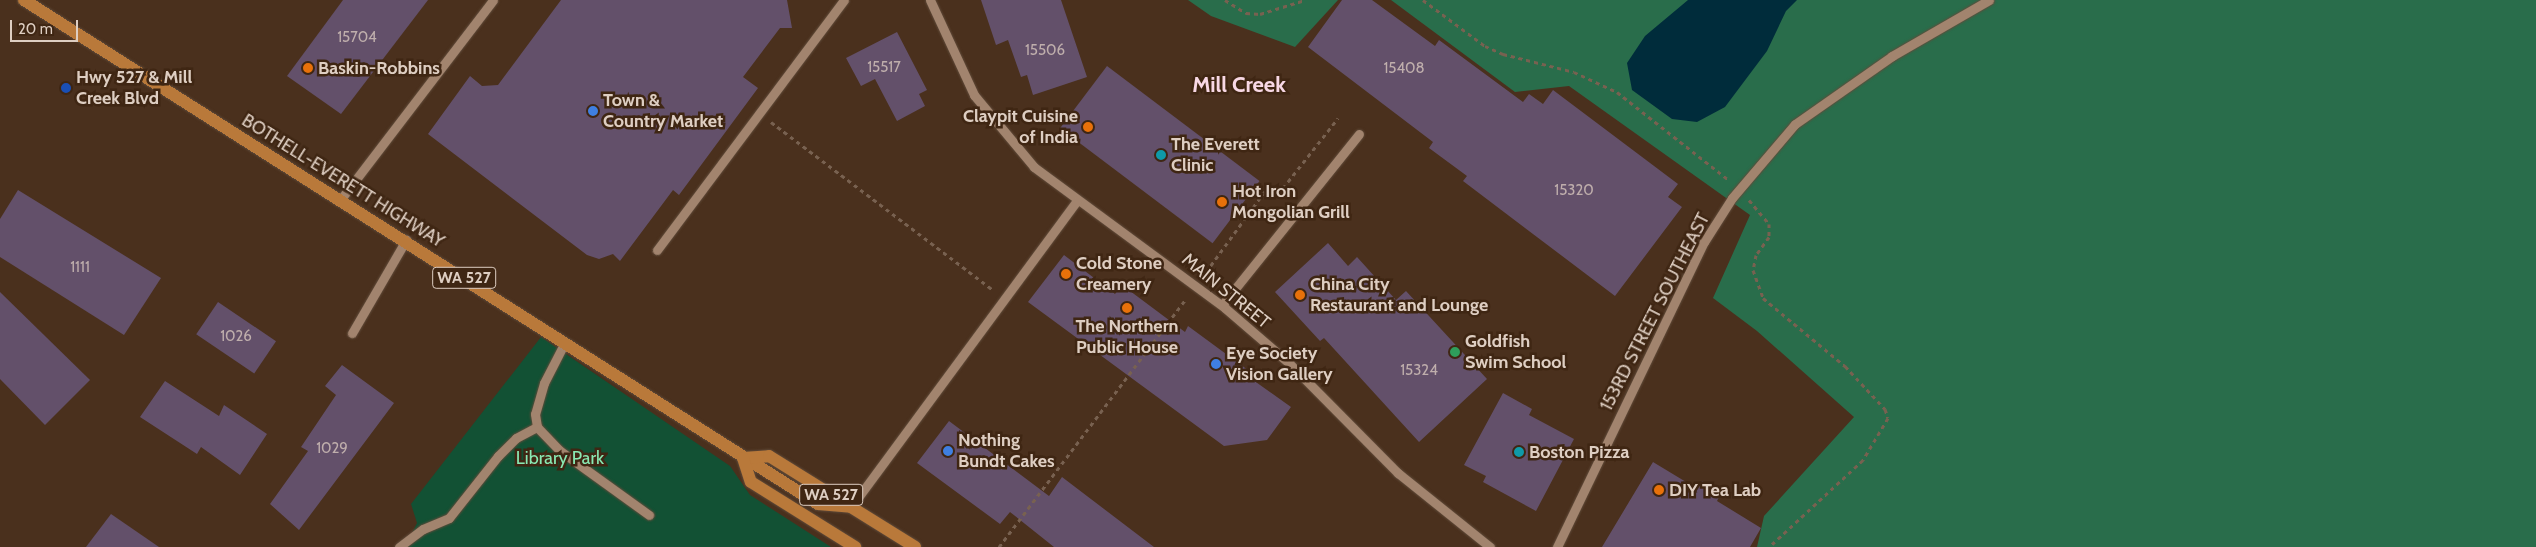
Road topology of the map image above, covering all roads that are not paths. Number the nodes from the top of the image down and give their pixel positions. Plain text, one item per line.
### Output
1 (24, 0) edge
2 (493, 0) edge
3 (844, 0) edge
4 (930, 0) edge
5 (1989, 0) edge
6 (1359, 134) dead end
7 (341, 199) junction
8 (1077, 200) junction
9 (406, 240) junction
10 (657, 250) dead end
11 (1222, 305) junction
12 (352, 333) dead end
13 (564, 344) junction
14 (537, 427) junction
15 (743, 458) junction
16 (851, 507) junction
17 (649, 515) dead end
18 (402, 544) edge
19 (855, 547) edge
20 (915, 547) edge
21 (1490, 547) edge
22 (1557, 547) edge

1 - 7 main road, BOTHELL-EVERETT HIGHWAY / WA 527
2 - 7 street
3 - 10 street
4 - 8 street, MAIN STREET
5 - 22 street, 153RD STREET SOUTHEAST
6 - 11 street
7 - 9 main road, BOTHELL-EVERETT HIGHWAY / WA 527
8 - 11 street, MAIN STREET
8 - 16 street
9 - 12 street
9 - 13 main road, BOTHELL-EVERETT HIGHWAY / WA 527
11 - 21 street, MAIN STREET
13 - 14 street
13 - 15 main road, BOTHELL-EVERETT HIGHWAY / WA 527
14 - 17 street
14 - 18 street
15 - 16 main road, WA 527
15 - 19 main road, WA 527
16 - 20 main road, WA 527

